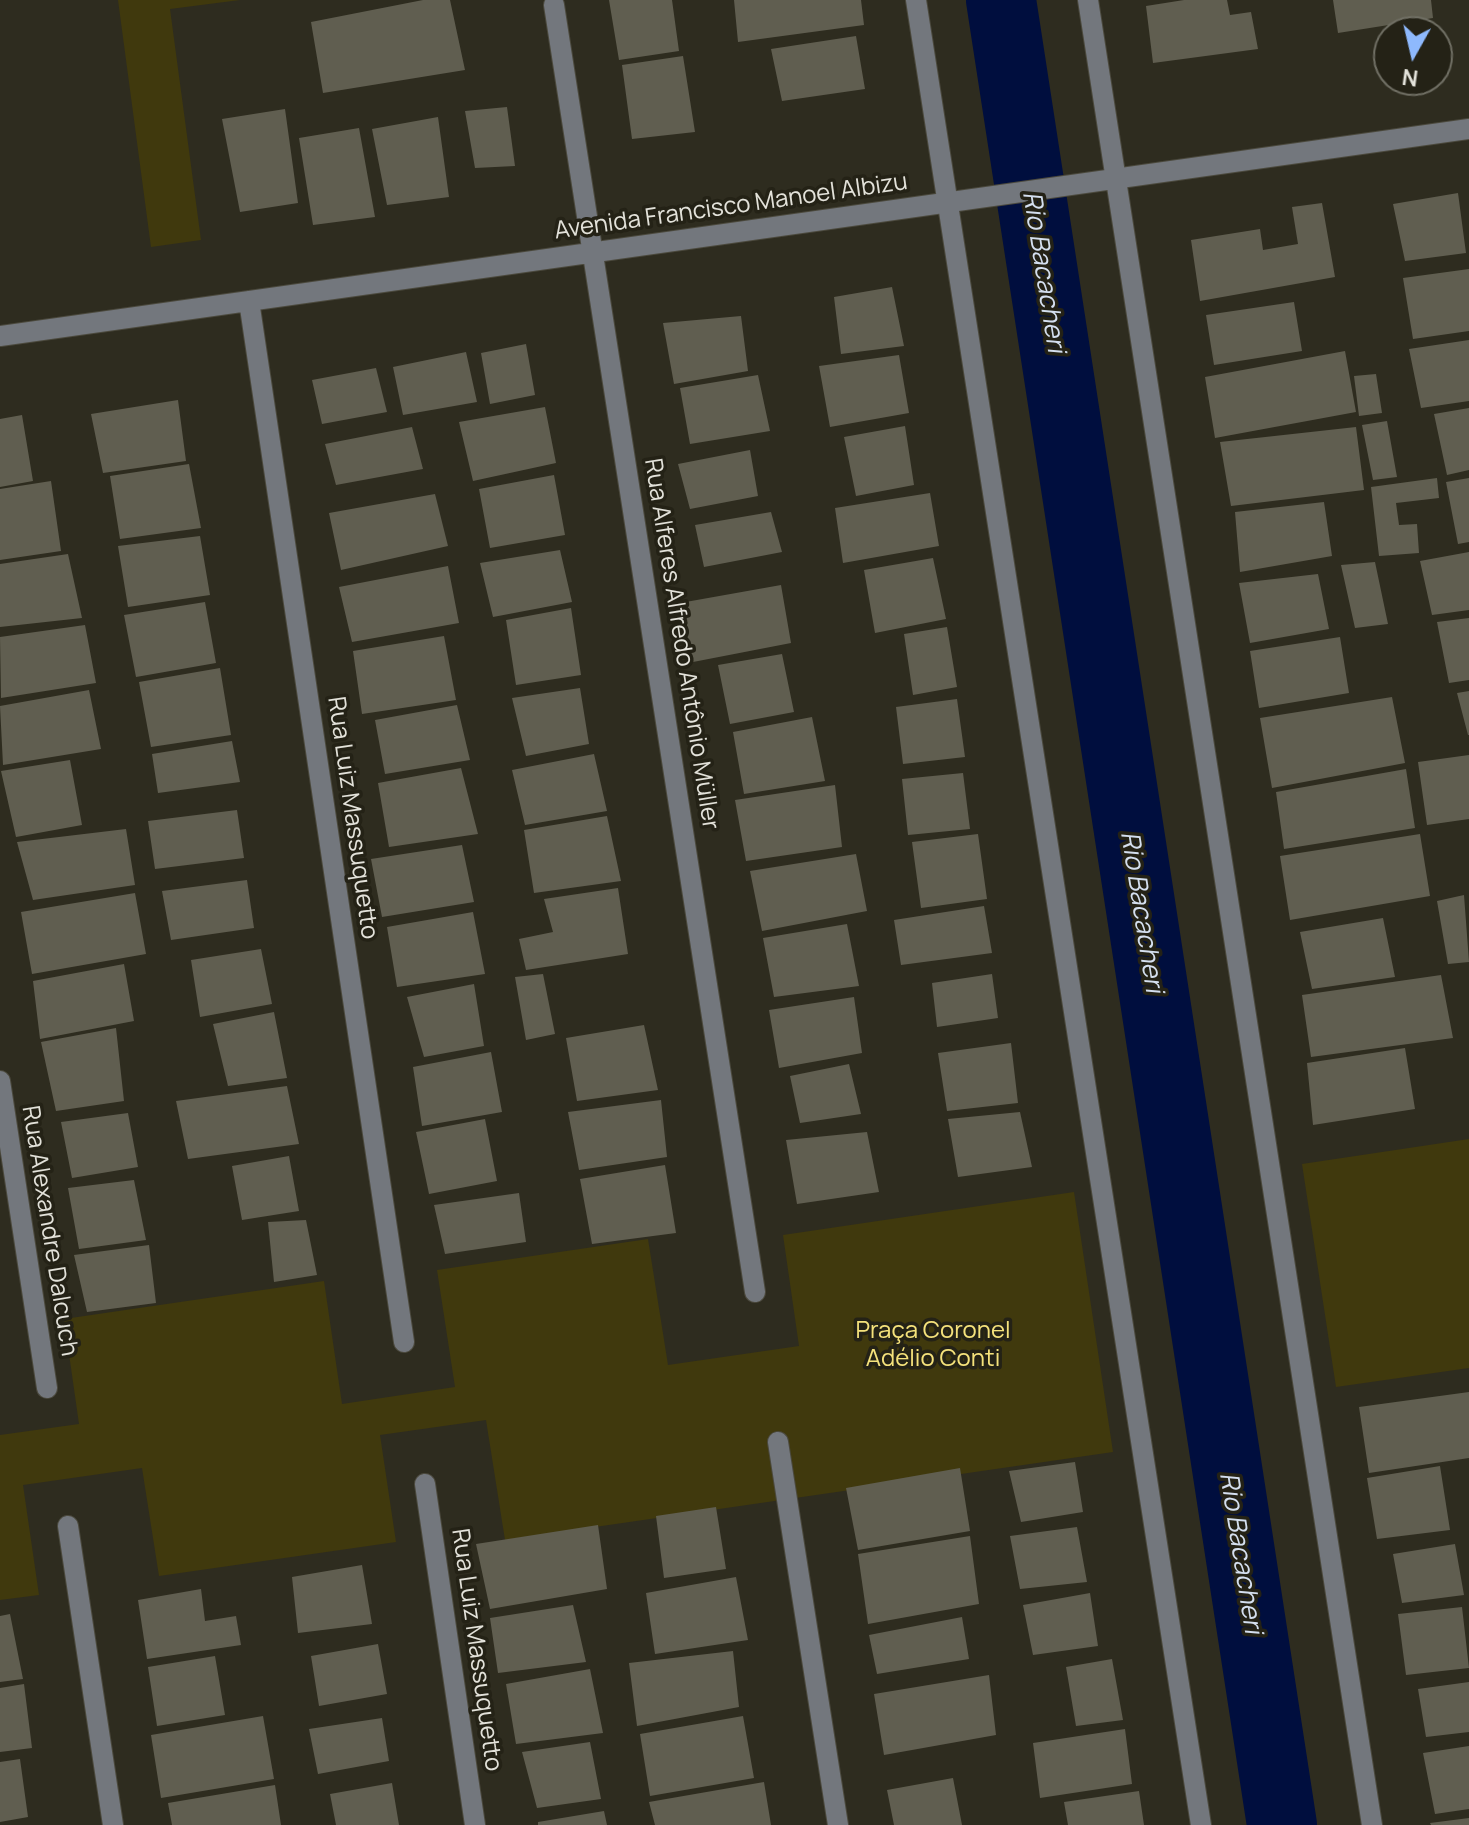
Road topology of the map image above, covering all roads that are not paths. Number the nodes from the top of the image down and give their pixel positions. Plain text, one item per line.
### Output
1 (916, 0) edge
2 (1088, 0) edge
3 (554, 5) dead end
4 (1469, 129) edge
5 (1116, 178) junction
6 (947, 202) junction
7 (593, 253) junction
8 (249, 301) junction
9 (0, 336) edge
10 (0, 1081) edge
11 (755, 1292) dead end
12 (404, 1342) dead end
13 (47, 1388) dead end
14 (778, 1442) dead end
15 (425, 1484) dead end
16 (68, 1526) dead end
17 (113, 1825) edge
18 (475, 1825) edge
19 (838, 1825) edge
20 (1201, 1825) edge
21 (1372, 1825) edge

1 - 6 street
2 - 5 street
3 - 7 street, Rua Alferes Alfredo Antônio Müller
4 - 5 street, Avenida Francisco Manoel Albizu
5 - 6 street, Avenida Francisco Manoel Albizu
5 - 21 street
6 - 7 street, Avenida Francisco Manoel Albizu
6 - 20 street
7 - 8 street, Avenida Francisco Manoel Albizu
7 - 11 street, Rua Alferes Alfredo Antônio Müller
8 - 9 street, Avenida Francisco Manoel Albizu
8 - 12 street, Rua Luiz Massuquetto
10 - 13 street, Rua Alexandre Dalcuch
14 - 19 street
15 - 18 street, Rua Luiz Massuquetto
16 - 17 street

